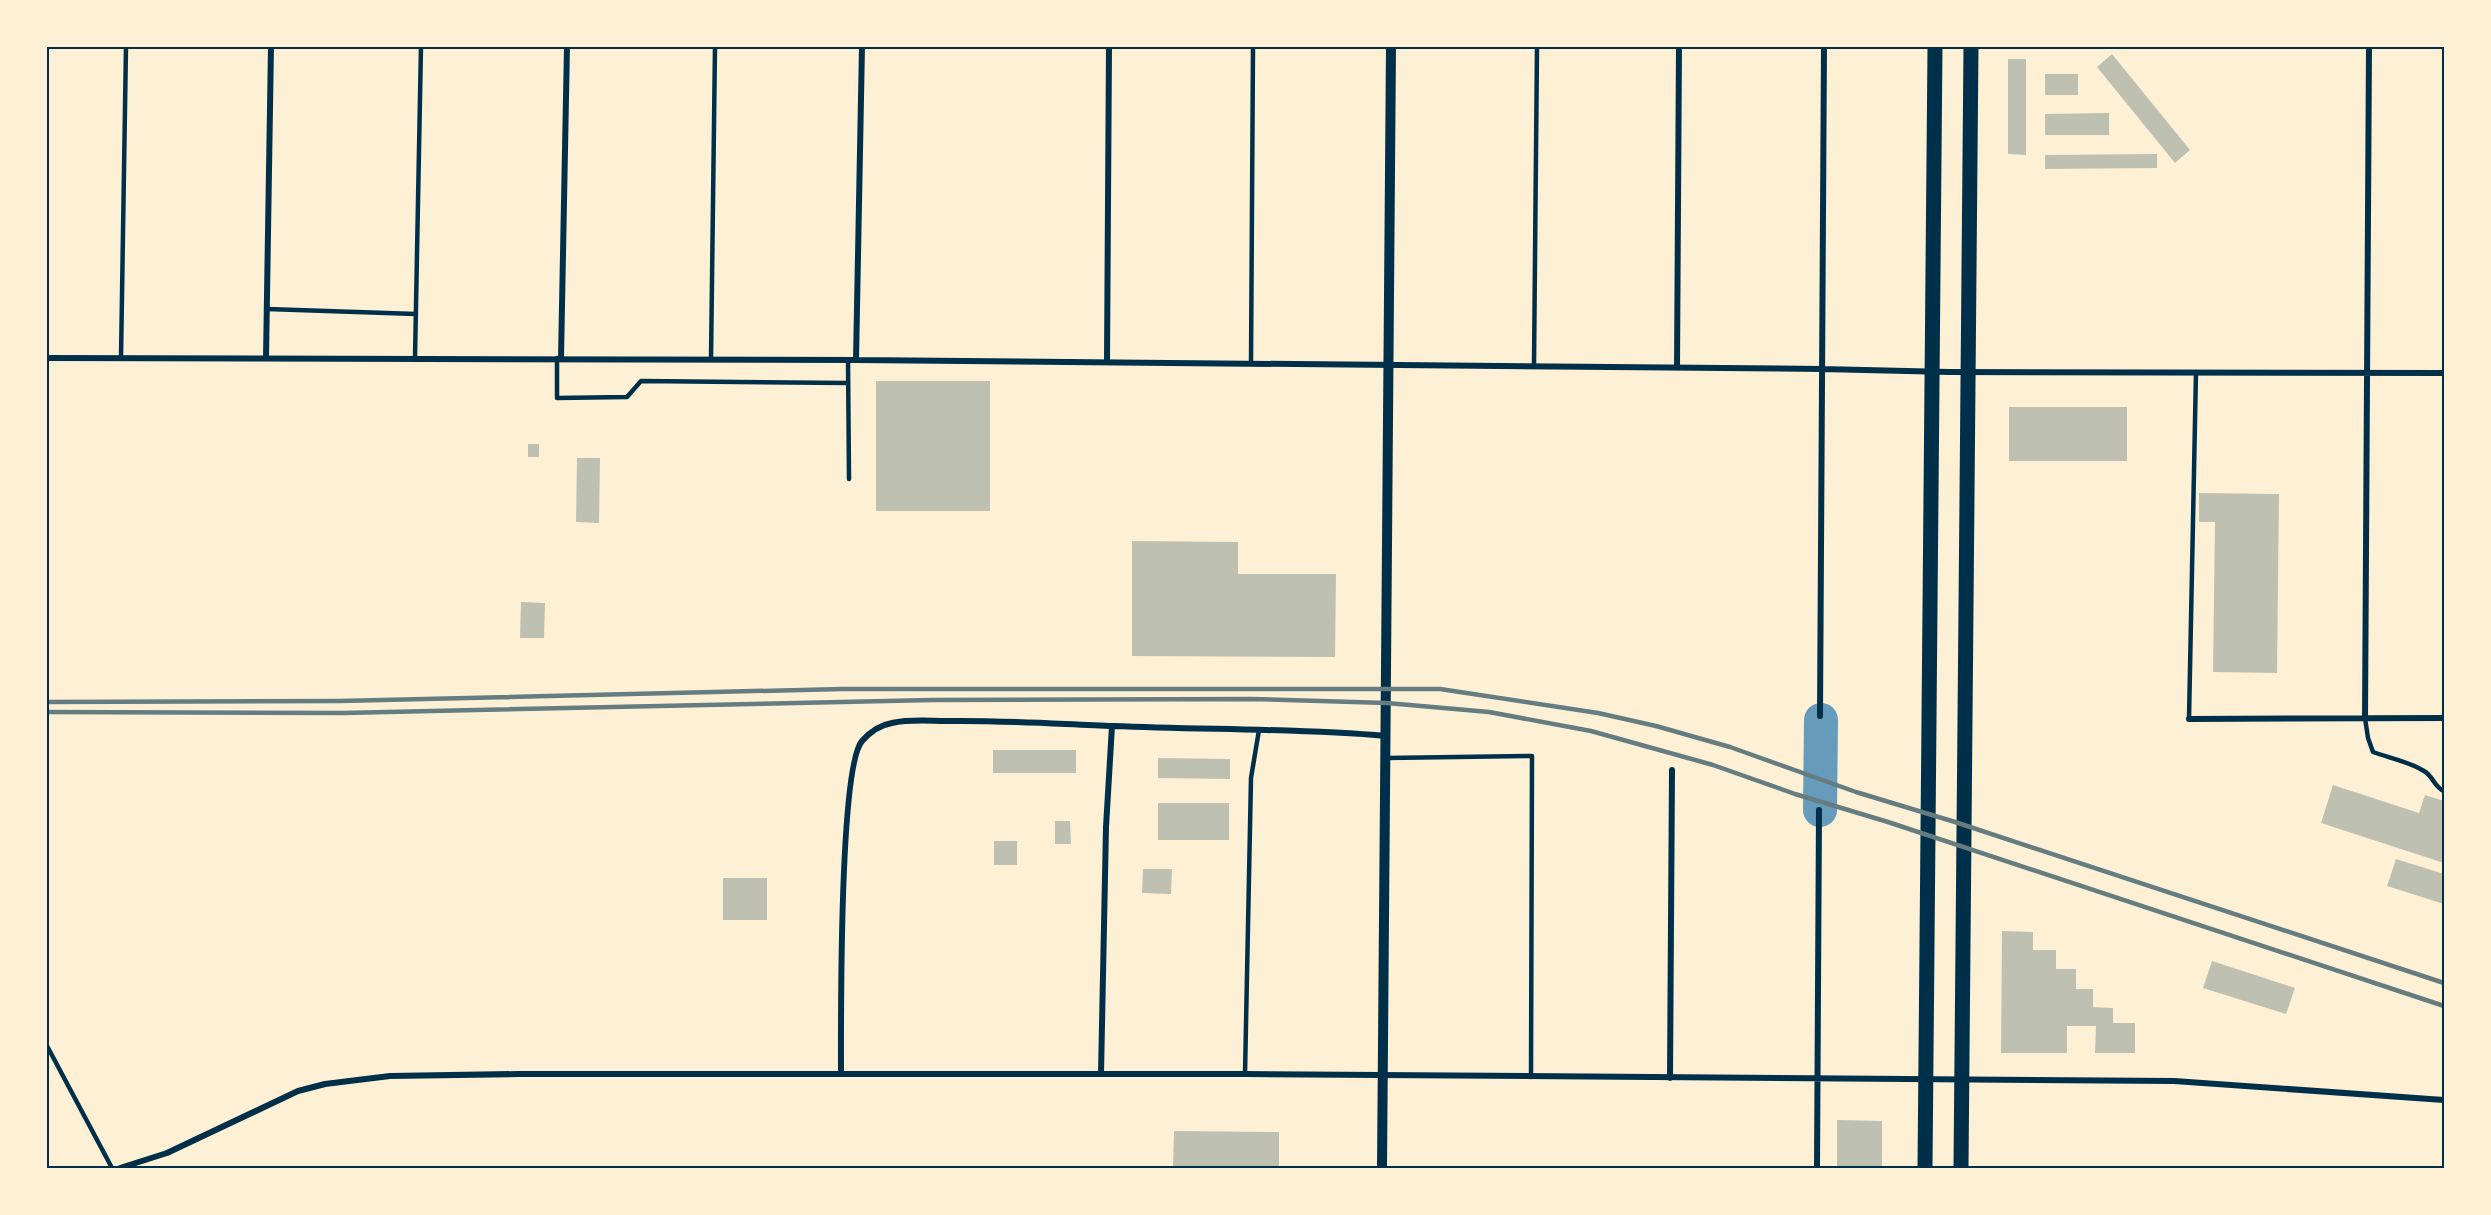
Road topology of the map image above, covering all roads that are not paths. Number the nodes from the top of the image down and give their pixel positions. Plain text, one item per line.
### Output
1 (126, 46) edge
2 (271, 46) edge
3 (421, 46) edge
4 (567, 46) edge
5 (715, 46) edge
6 (862, 46) edge
7 (1109, 46) edge
8 (1253, 46) edge
9 (1391, 46) edge
10 (1537, 46) edge
11 (1679, 46) edge
12 (1824, 46) edge
13 (1935, 46) edge
14 (1971, 46) edge
15 (2369, 46) edge
16 (267, 309) junction
17 (416, 314) junction
18 (46, 358) edge
19 (121, 358) junction
20 (266, 358) junction
21 (415, 358) junction
22 (559, 358) junction
23 (711, 359) junction
24 (848, 360) junction
25 (856, 360) junction
26 (1107, 362) junction
27 (1251, 363) junction
28 (1389, 364) junction
29 (1534, 366) junction
30 (1677, 367) junction
31 (1822, 369) junction
32 (2196, 372) junction
33 (2366, 373) junction
34 (2445, 373) edge
35 (848, 383) junction
36 (849, 479) dead end
37 (1821, 716) dead end
38 (2365, 718) junction
39 (2445, 718) edge
40 (2189, 719) joint
41 (1112, 726) junction
42 (1259, 730) junction
43 (1386, 736) junction
44 (1386, 758) junction
45 (1672, 770) dead end
46 (2445, 791) edge
47 (1819, 810) dead end
48 (46, 1044) edge
49 (842, 1074) junction
50 (1101, 1074) junction
51 (1245, 1074) junction
52 (1383, 1075) junction
53 (1531, 1077) junction
54 (1670, 1078) junction
55 (1817, 1078) junction
56 (2445, 1100) edge
57 (112, 1168) edge
58 (120, 1168) edge
59 (1382, 1168) edge
60 (1816, 1168) edge
61 (1925, 1168) edge
62 (1961, 1168) edge

1 - 19 lane
2 - 16 street
3 - 17 lane
4 - 22 street
5 - 23 lane
6 - 25 street
7 - 26 street
8 - 27 lane
9 - 28 street
10 - 29 lane
11 - 30 street
12 - 31 street
13 - 61 main road
14 - 62 main road
15 - 33 street
16 - 17 lane
16 - 20 street
17 - 21 lane
18 - 19 street
19 - 20 street
20 - 21 street
21 - 22 street
22 - 23 street
22 - 35 lane
23 - 24 street
24 - 25 street
24 - 35 lane
25 - 26 street
26 - 27 street
27 - 28 street
28 - 29 street
28 - 43 street
29 - 30 street
30 - 31 street
31 - 32 street
31 - 37 street
32 - 33 street
32 - 40 lane
33 - 34 street
33 - 38 street
35 - 36 lane
38 - 39 street
38 - 40 street
38 - 46 lane
41 - 42 street
41 - 49 street
41 - 50 street
42 - 43 street
42 - 51 lane
43 - 44 street
44 - 52 street
44 - 53 lane
45 - 54 street
47 - 55 street
48 - 57 lane
49 - 50 street
49 - 58 street
50 - 51 street
51 - 52 street
52 - 53 street
52 - 59 street
53 - 54 street
54 - 55 street
55 - 56 street
55 - 60 street

